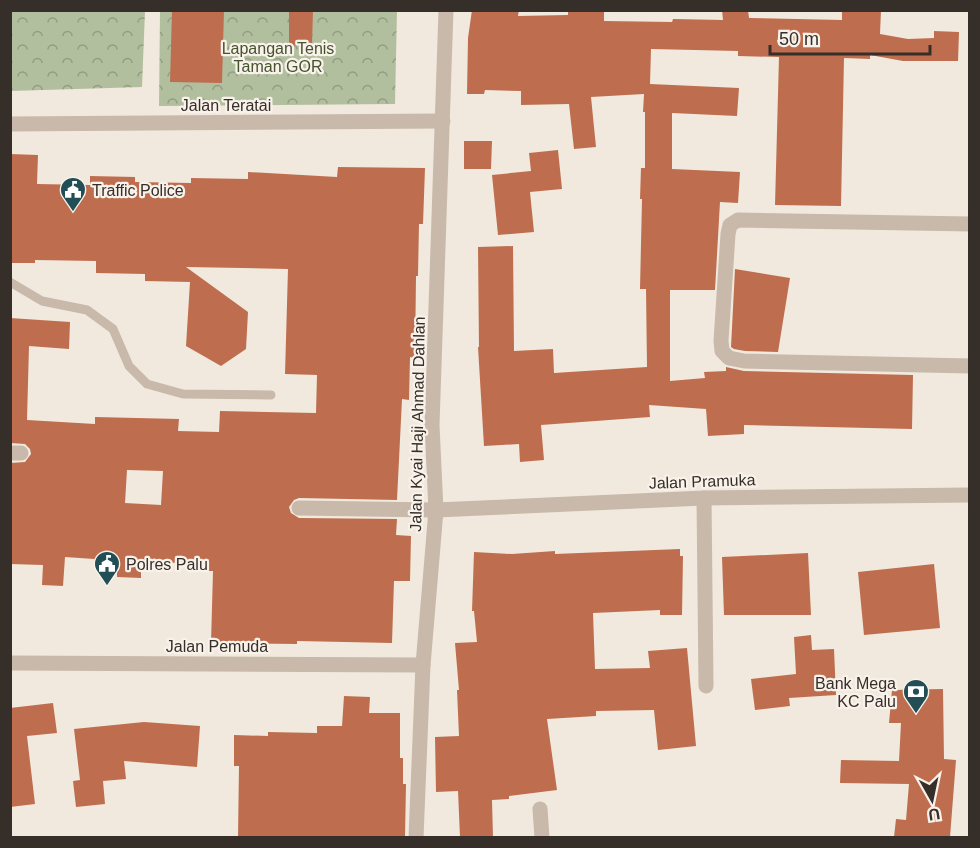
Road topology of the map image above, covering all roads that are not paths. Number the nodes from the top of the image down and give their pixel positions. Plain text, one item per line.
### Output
1 (446, 10) edge
2 (443, 121) junction
3 (10, 124) edge
4 (969, 224) edge
5 (10, 282) edge
6 (969, 366) edge
7 (271, 395) dead end
8 (969, 495) edge
9 (704, 498) junction
10 (299, 508) dead end
11 (436, 510) junction
12 (10, 663) edge
13 (423, 665) junction
14 (706, 686) dead end
15 (540, 809) dead end
16 (416, 837) edge
17 (542, 837) edge

1 - 2 street, Jalan Kyai Haji Ahmad Dahlan
2 - 3 street, Jalan Teratai
2 - 11 street, Jalan Kyai Haji Ahmad Dahlan
4 - 6 street
5 - 7 lane
8 - 9 street, Jalan Pramuka
9 - 11 street, Jalan Pramuka
9 - 14 street
10 - 11 street, Jalan Pramuka
11 - 13 street, Jalan Kyai Haji Ahmad Dahlan
12 - 13 street, Jalan Pemuda
13 - 16 street, Jalan Kyai Haji Ahmad Dahlan
15 - 17 street

